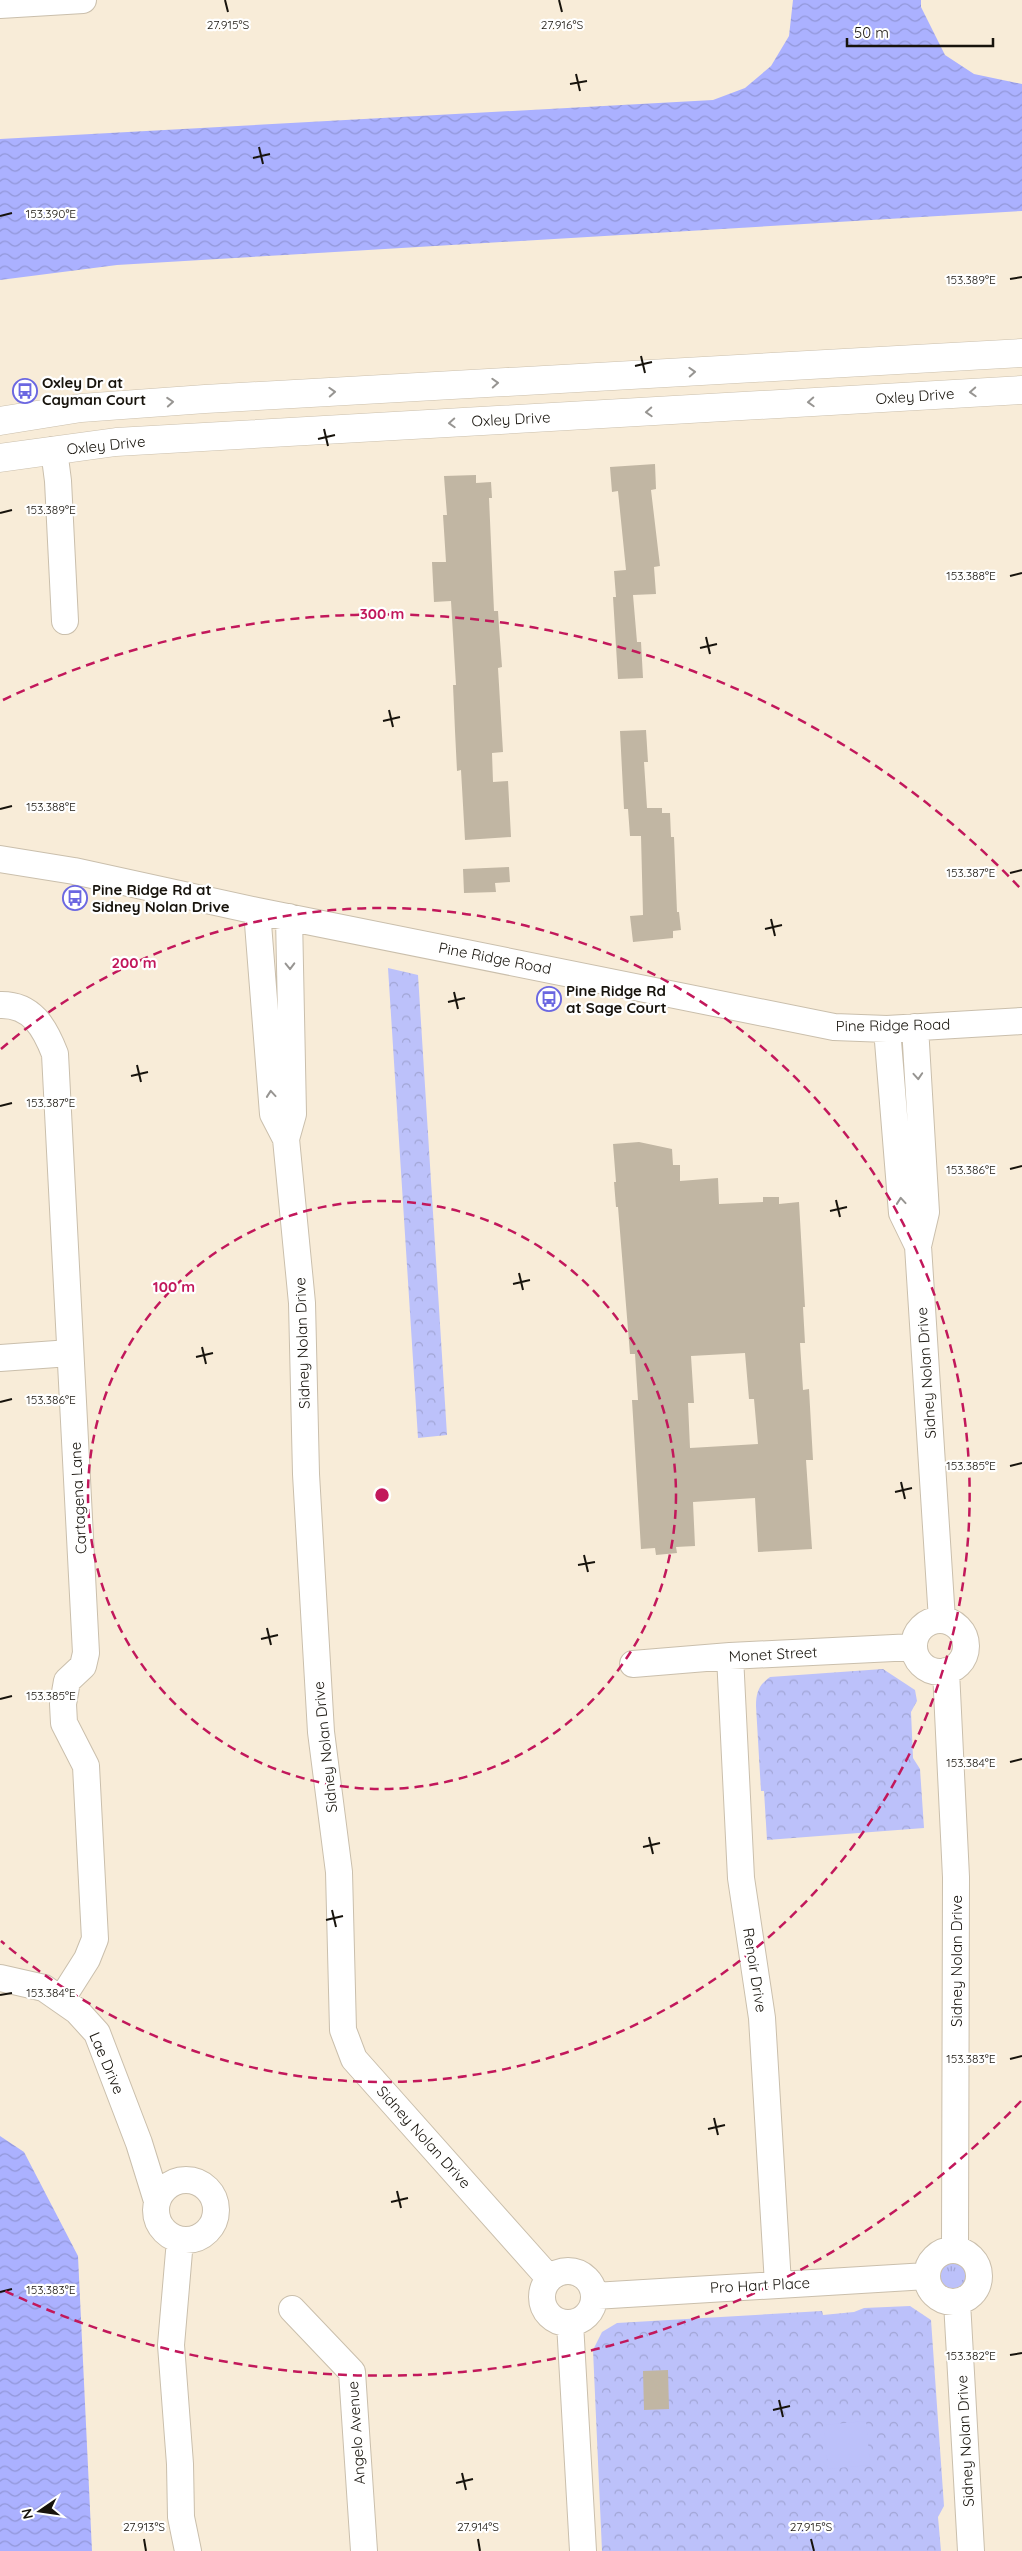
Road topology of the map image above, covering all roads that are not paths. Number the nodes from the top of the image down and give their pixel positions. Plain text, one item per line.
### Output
1 (83, 0) edge
2 (0, 5) edge
3 (1022, 353) edge
4 (1022, 390) edge
5 (0, 421) edge
6 (54, 450) junction
7 (0, 458) edge
8 (65, 621) dead end
9 (0, 859) edge
10 (257, 911) junction
11 (290, 917) junction
12 (0, 1005) edge
13 (1022, 1021) edge
14 (915, 1027) junction
15 (887, 1029) junction
16 (286, 1139) junction
17 (918, 1246) junction
18 (70, 1353) junction
19 (0, 1358) edge
20 (942, 1620) junction
21 (914, 1647) junction
22 (730, 1656) junction
23 (633, 1664) dead end
24 (946, 1671) junction
25 (0, 1978) edge
26 (61, 2000) junction
27 (166, 2192) junction
28 (180, 2240) junction
29 (955, 2250) junction
30 (927, 2276) junction
31 (549, 2278) junction
32 (778, 2284) junction
33 (594, 2296) junction
34 (957, 2302) junction
35 (292, 2310) dead end
36 (570, 2323) junction
37 (188, 2551) edge
38 (364, 2551) edge
39 (583, 2551) edge
40 (971, 2551) edge

1 - 2 street
5 -> 3 main road
4 -> 6 main road, Oxley Drive
6 - 7 main road, Oxley Drive
6 - 8 street
9 - 10 street, Pine Ridge Road
10 - 11 street, Pine Ridge Road
16 -> 10 street, Sidney Nolan Drive
11 - 15 street, Pine Ridge Road
11 -> 16 street, Sidney Nolan Drive
12 - 18 street, Cartagena Lane
13 - 14 street, Pine Ridge Road
14 - 15 street, Pine Ridge Road
14 -> 17 street, Sidney Nolan Drive
17 -> 15 street, Sidney Nolan Drive
16 - 31 street, Sidney Nolan Drive
17 - 20 street, Sidney Nolan Drive
18 - 19 street
18 - 26 street, Cartagena Lane
20 - 21 street
20 - 24 street
21 - 22 street, Monet Street
21 - 24 street
22 - 23 street, Monet Street
22 - 32 street, Renoir Drive
24 - 29 street, Sidney Nolan Drive
25 - 26 street, Lae Drive
26 - 27 street, Lae Drive
27 - 28 street
27 - 28 street
28 - 37 street
29 - 30 street
29 - 34 street
30 - 32 street, Pro Hart Place
30 - 34 street
31 - 33 street
31 - 36 street
32 - 33 street, Pro Hart Place
33 - 36 street
34 - 40 street, Sidney Nolan Drive
35 - 38 street, Angelo Avenue
36 - 39 street

